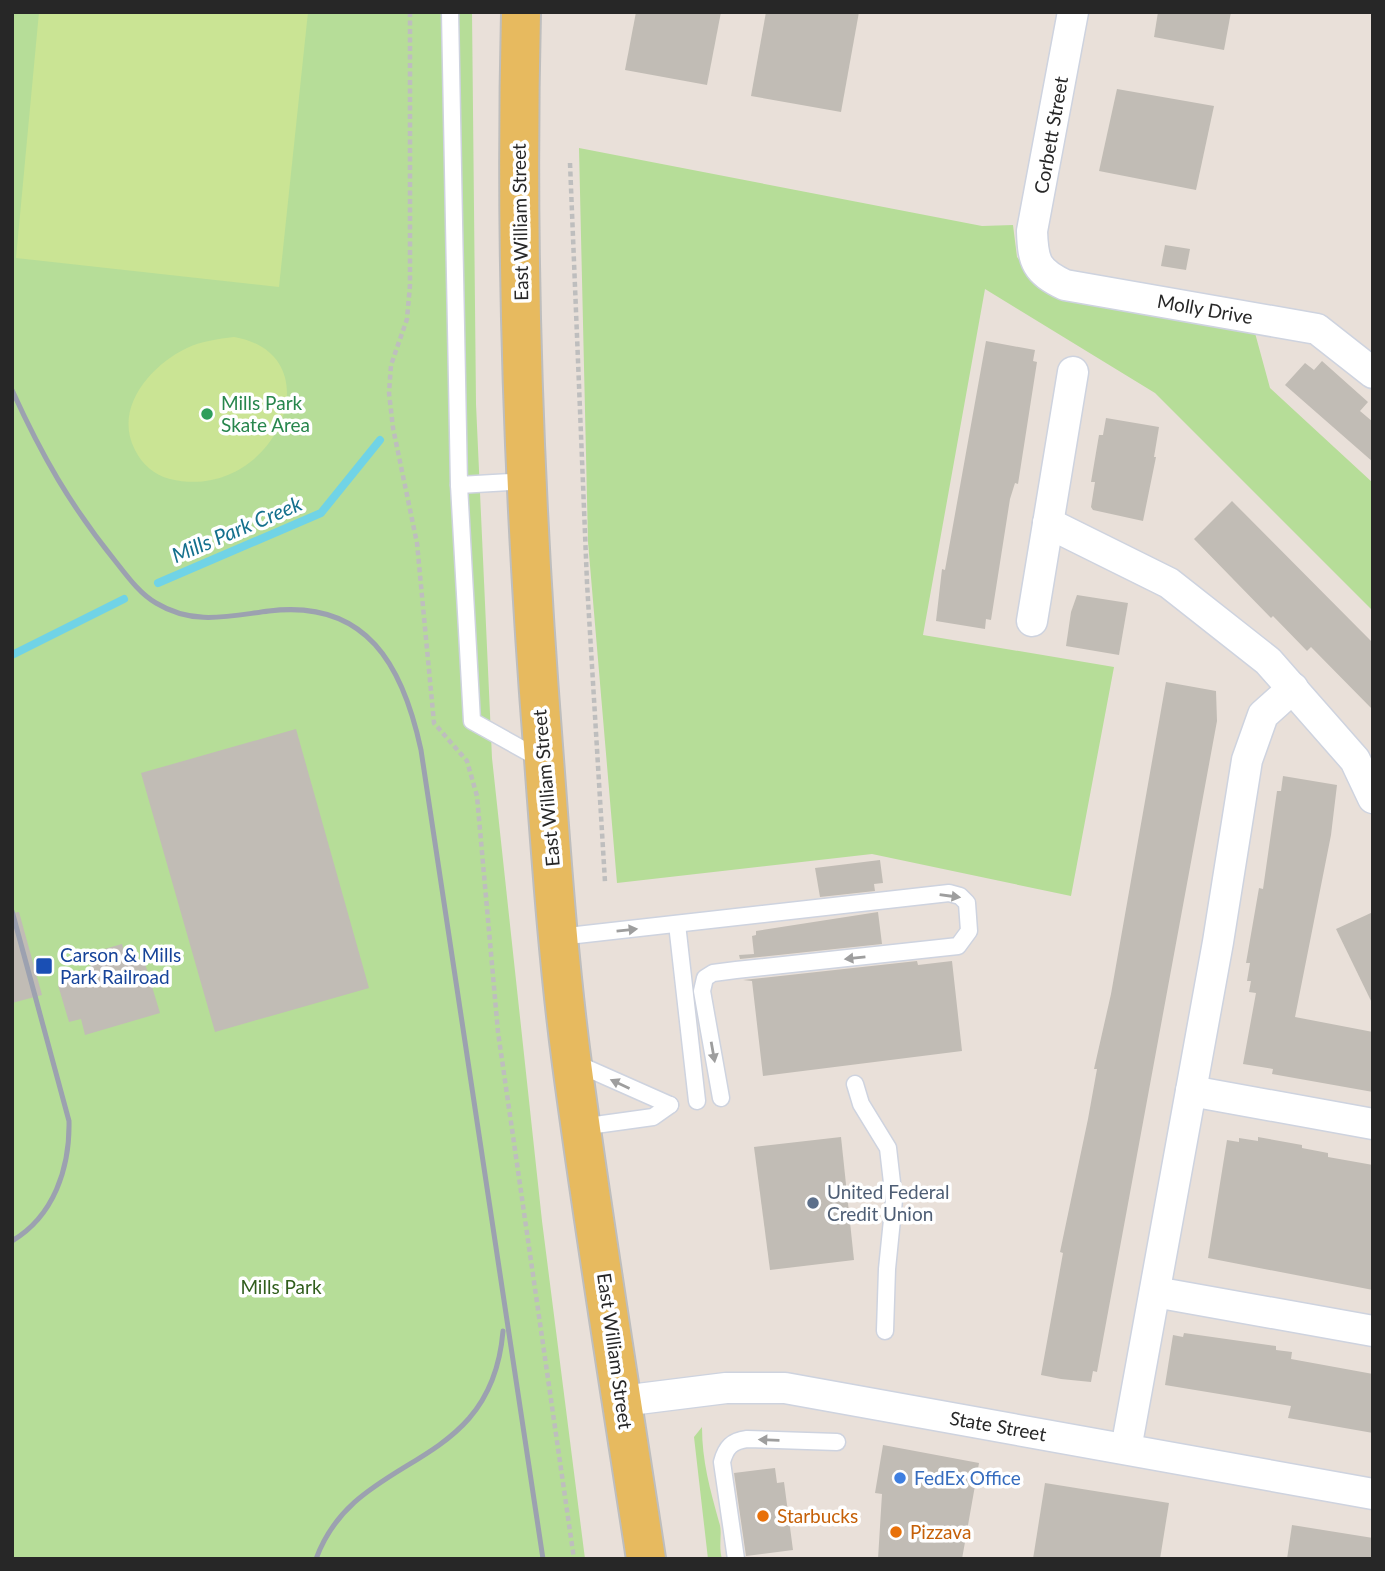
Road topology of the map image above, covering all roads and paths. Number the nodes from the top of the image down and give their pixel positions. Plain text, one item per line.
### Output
1 (410, 12) edge
2 (450, 12) edge
3 (521, 12) edge
4 (1073, 12) edge
5 (570, 163) dead end
6 (1033, 259) joint
7 (1073, 372) dead end
8 (1373, 373) edge
9 (527, 481) junction
10 (459, 485) junction
11 (1048, 523) junction
12 (1031, 621) dead end
13 (1293, 688) junction
14 (544, 761) junction
15 (1373, 797) edge
16 (605, 882) dead end
17 (677, 924) junction
18 (559, 937) junction
19 (572, 1062) junction
20 (855, 1084) dead end
21 (1191, 1091) junction
22 (721, 1098) dead end
23 (697, 1101) dead end
24 (1373, 1124) edge
25 (581, 1127) junction
26 (1155, 1292) junction
27 (885, 1331) dead end
28 (1373, 1331) edge
29 (622, 1401) junction
30 (838, 1442) dead end
31 (1126, 1449) junction
32 (1373, 1494) edge
33 (574, 1559) edge
34 (646, 1559) edge
35 (736, 1559) edge

1 - 33 path
2 - 10 lane
3 - 9 main road, East William Street
4 - 6 street, Corbett Street
5 - 16 path
6 - 8 street, Molly Drive
7 - 11 street
9 - 10 lane
9 - 14 main road, East William Street
10 - 14 lane
11 - 12 street
11 - 13 street
13 - 15 street
13 - 21 street
14 - 18 main road, East William Street
18 -> 17 lane
17 -> 22 lane
17 - 23 lane
18 - 19 main road, East William Street
19 - 25 main road, East William Street
25 -> 19 lane
20 - 27 lane
21 - 24 street
21 - 26 street
25 - 29 main road, East William Street
26 - 28 street
26 - 31 street
29 - 31 street, State Street
29 - 34 main road, East William Street
30 -> 35 lane
31 - 32 street, State Street

